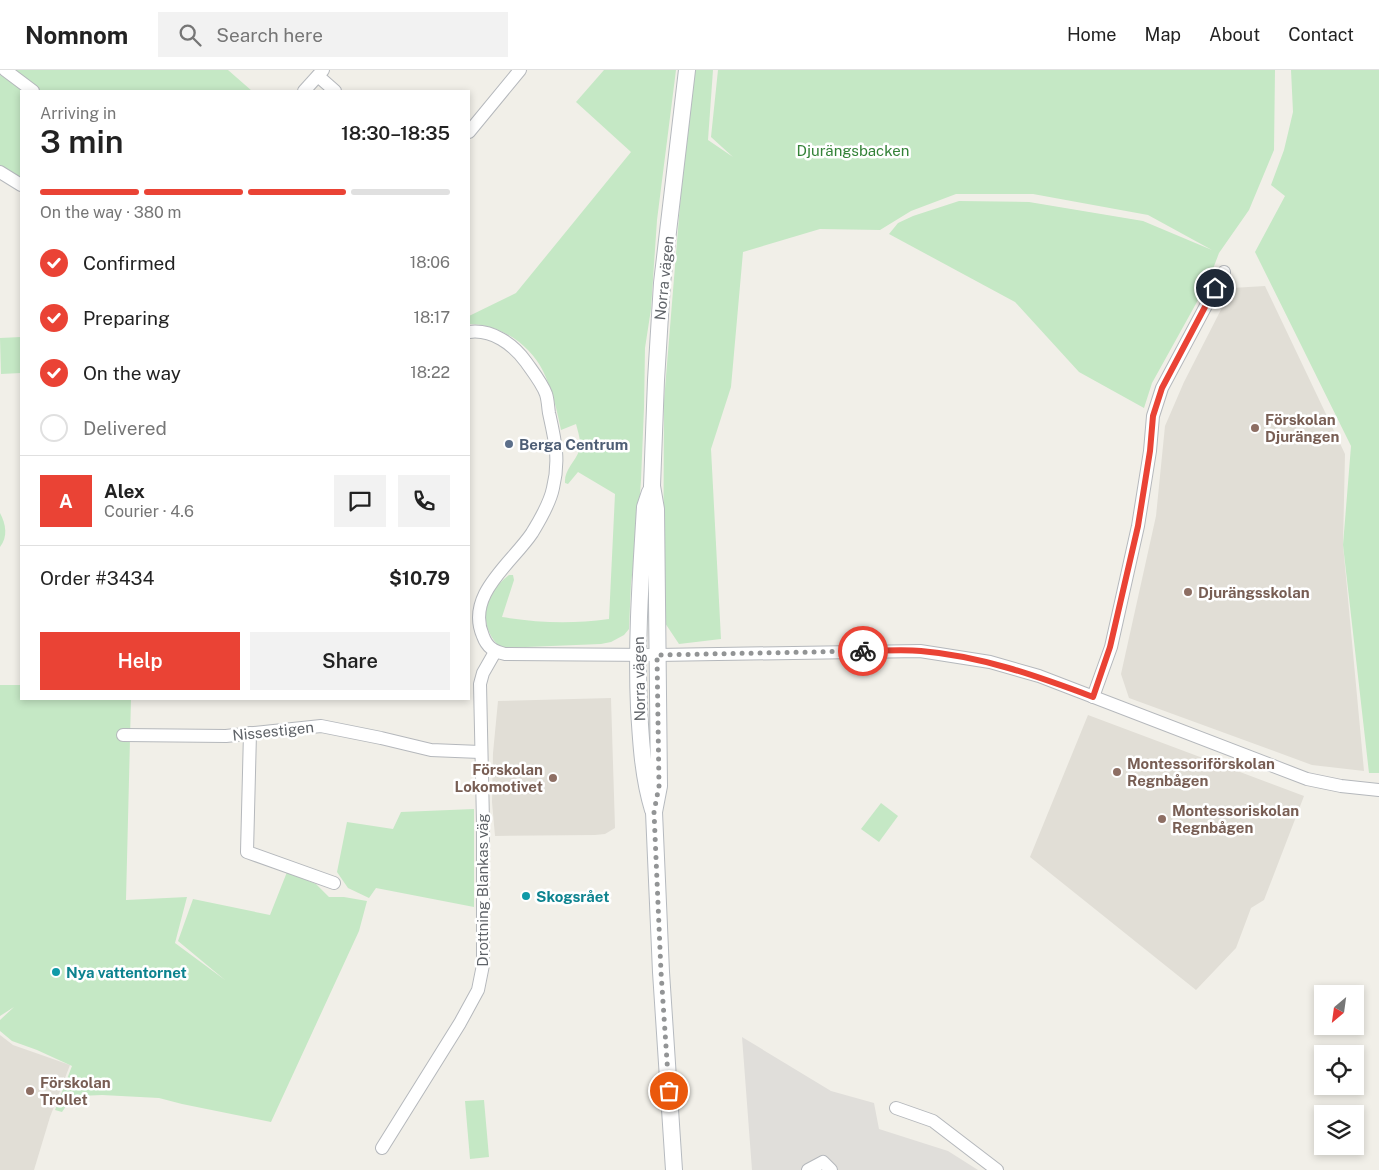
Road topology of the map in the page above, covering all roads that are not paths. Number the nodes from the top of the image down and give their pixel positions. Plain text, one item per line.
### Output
1 (5, 70) edge
2 (520, 70) edge
3 (688, 70) edge
4 (320, 73) edge
5 (0, 76) edge
6 (32, 90) edge
7 (305, 90) edge
8 (335, 90) edge
9 (470, 131) edge
10 (0, 172) edge
11 (20, 184) edge
12 (1224, 272) dead end
13 (470, 332) edge
14 (652, 486) junction
15 (495, 652) junction
16 (657, 655) junction
17 (638, 656) junction
18 (1093, 697) junction
19 (250, 733) junction
20 (123, 735) dead end
21 (480, 752) junction
22 (1379, 790) edge
23 (654, 812) junction
24 (334, 883) dead end
25 (896, 1108) dead end
26 (382, 1148) dead end
27 (674, 1170) edge
28 (808, 1170) edge
29 (831, 1170) edge
30 (997, 1170) edge

1 - 5 street
1 - 6 street
2 - 9 street
3 - 14 main road, Norra vägen
4 - 7 street
4 - 8 street
10 - 11 street
12 - 18 street
13 - 15 street
14 - 16 main road, Norra vägen
14 - 17 main road, Norra vägen
15 - 17 street
15 - 21 street, Drottning Blankas väg
16 - 17 street
16 - 18 street
16 - 23 main road, Norra vägen
17 - 23 main road, Norra vägen
18 - 22 street
19 - 20 street, Nissestigen
19 - 21 street, Nissestigen
19 - 24 street
21 - 26 street, Drottning Blankas väg
23 - 27 main road, Norra vägen
25 - 30 street
28 - 29 street

